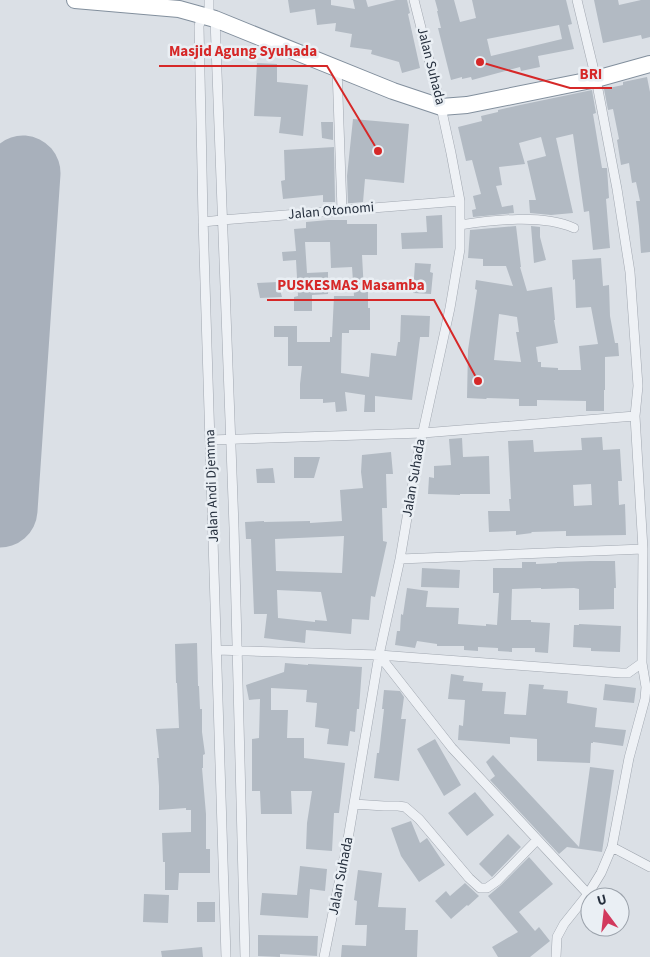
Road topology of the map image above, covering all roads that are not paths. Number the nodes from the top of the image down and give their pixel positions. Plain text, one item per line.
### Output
1 (75, 0) edge
2 (209, 0) edge
3 (414, 0) edge
4 (577, 0) edge
5 (209, 17) junction
6 (650, 64) edge
7 (337, 68) junction
8 (596, 79) junction
9 (441, 107) junction
10 (460, 201) junction
11 (342, 210) junction
12 (222, 220) junction
13 (203, 222) junction
14 (460, 225) junction
15 (574, 228) dead end
16 (635, 416) junction
17 (423, 433) junction
18 (210, 440) junction
19 (230, 440) junction
20 (643, 549) junction
21 (400, 559) junction
22 (217, 650) junction
23 (237, 650) junction
24 (379, 655) junction
25 (642, 663) junction
26 (354, 804) junction
27 (537, 840) junction
28 (612, 847) junction
29 (650, 867) edge
30 (581, 887) edge
31 (592, 887) edge
32 (580, 904) edge
33 (244, 924) junction
34 (226, 925) junction
35 (226, 957) edge
36 (245, 957) edge
37 (324, 957) edge
38 (556, 957) edge

1 - 5 highway
2 - 5 street
3 - 9 street, Jalan Suhada
4 - 8 street
5 - 7 highway
5 - 12 street, Jalan Andi Djemma
5 - 13 street, Jalan Andi Djemma
6 - 8 highway
7 - 9 highway
7 - 11 street
8 - 9 highway
8 - 16 street
9 - 10 street, Jalan Suhada
10 - 11 street, Jalan Otonomi
10 - 14 street, Jalan Suhada
11 - 12 street, Jalan Otonomi
12 - 13 street, Jalan Otonomi
12 - 19 street, Jalan Andi Djemma
13 - 18 street, Jalan Andi Djemma
14 - 15 street
14 - 17 street, Jalan Suhada
16 - 17 street
16 - 20 street
17 - 19 street
17 - 21 street, Jalan Suhada
18 - 19 street
18 - 22 street, Jalan Andi Djemma
19 - 23 street, Jalan Andi Djemma
20 - 21 street
20 - 25 street
21 - 24 street, Jalan Suhada
22 - 23 street
22 - 34 street, Jalan Andi Djemma
23 - 24 street
23 - 33 street, Jalan Andi Djemma
24 - 25 street
24 - 26 street, Jalan Suhada
24 - 27 street
25 - 28 street
26 - 27 street
26 - 37 street, Jalan Suhada
27 - 30 street
28 - 29 street
28 - 31 street
32 - 38 street
33 - 34 street
33 - 36 street, Jalan Andi Djemma
34 - 35 street, Jalan Andi Djemma

